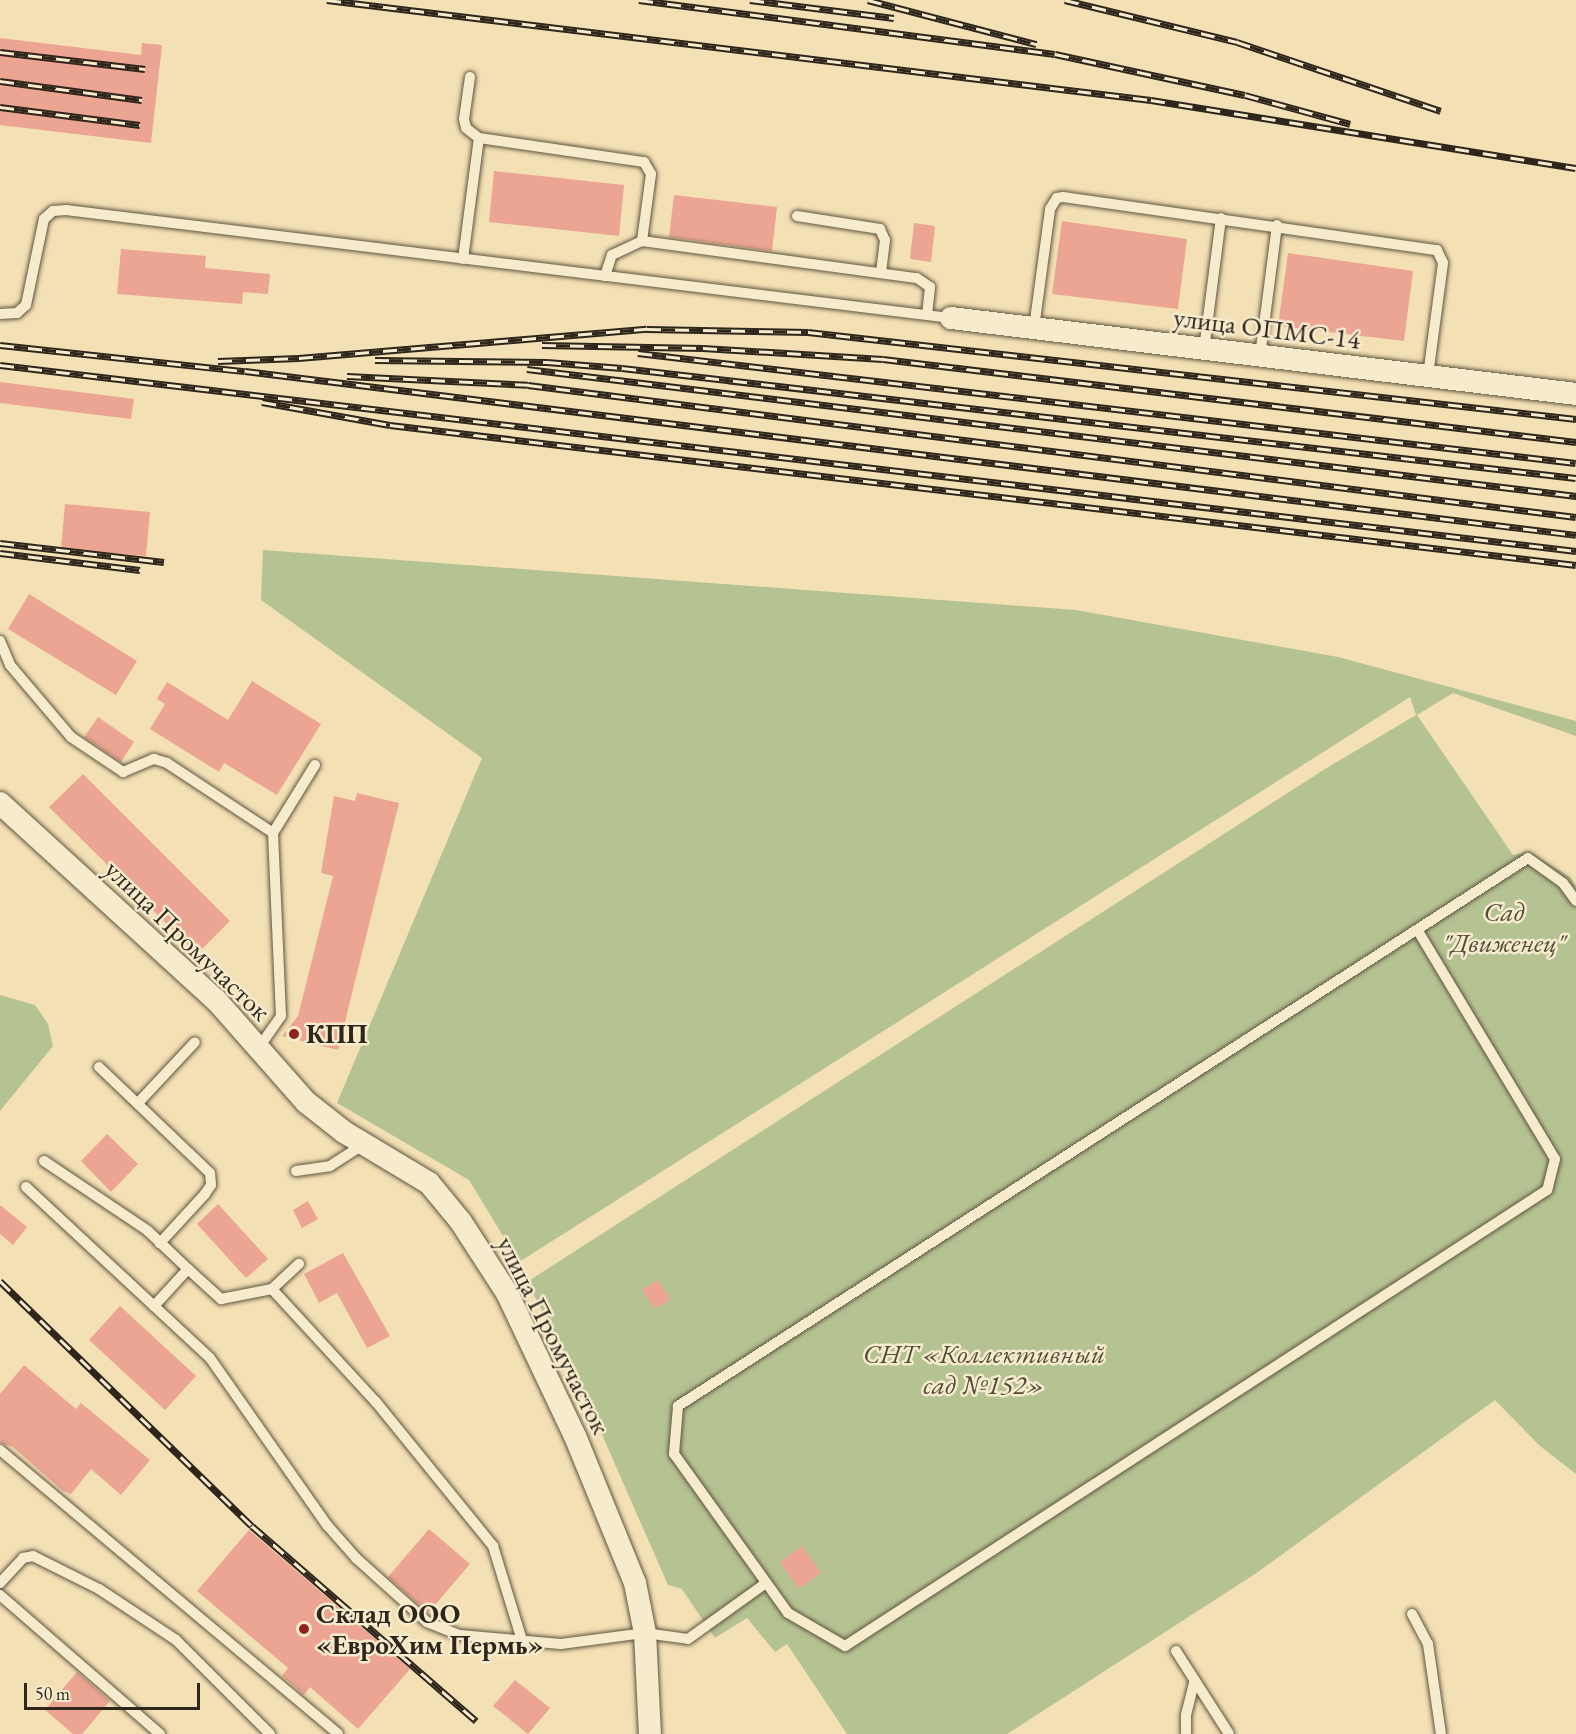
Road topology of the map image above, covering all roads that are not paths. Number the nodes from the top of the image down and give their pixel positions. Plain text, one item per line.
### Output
1 (470, 77) dead end
2 (479, 138) junction
3 (797, 216) dead end
4 (1221, 218) junction
5 (1277, 225) junction
6 (642, 241) junction
7 (463, 259) junction
8 (881, 273) junction
9 (605, 276) junction
10 (0, 314) edge
11 (927, 315) junction
12 (951, 318) joint
13 (1034, 328) junction
14 (1204, 349) junction
15 (1260, 356) junction
16 (1428, 376) junction
17 (1576, 394) edge
18 (0, 641) edge
19 (315, 765) dead end
20 (0, 803) edge
21 (273, 834) junction
22 (1576, 902) edge
23 (1418, 932) junction
24 (195, 1042) dead end
25 (259, 1048) junction
26 (99, 1067) dead end
27 (138, 1103) junction
28 (365, 1144) junction
29 (44, 1161) dead end
30 (296, 1171) dead end
31 (26, 1188) dead end
32 (160, 1243) junction
33 (299, 1264) dead end
34 (188, 1269) junction
35 (272, 1289) junction
36 (154, 1306) junction
37 (0, 1450) edge
38 (0, 1583) edge
39 (766, 1583) junction
40 (0, 1595) edge
41 (1412, 1614) dead end
42 (645, 1633) junction
43 (522, 1640) junction
44 (1176, 1651) dead end
45 (1195, 1680) junction
46 (160, 1734) edge
47 (270, 1734) edge
48 (338, 1734) edge
49 (650, 1734) edge
50 (1186, 1734) edge
51 (1229, 1734) edge
52 (1441, 1734) edge

1 - 2 lane
2 - 6 lane
2 - 7 lane
3 - 8 lane
4 - 5 lane
4 - 13 lane
4 - 14 lane
5 - 15 lane
5 - 16 lane
6 - 8 lane
6 - 9 lane
7 - 9 lane
7 - 10 lane
8 - 11 lane
9 - 11 lane
11 - 12 lane
12 - 13 street, улица ОПМС-14
13 - 14 street, улица ОПМС-14
14 - 15 street, улица ОПМС-14
15 - 16 street, улица ОПМС-14
16 - 17 street, улица ОПМС-14
18 - 21 lane
19 - 21 lane
20 - 25 street, улица Промучасток
21 - 25 lane
22 - 23 lane
23 - 39 lane
23 - 39 lane
24 - 27 lane
25 - 28 street, улица Промучасток
26 - 27 lane
27 - 32 lane
28 - 30 lane
28 - 42 street, улица Промучасток
29 - 32 lane
31 - 36 lane
32 - 34 lane
33 - 35 lane
34 - 35 lane
34 - 36 lane
35 - 43 lane
36 - 43 lane
37 - 48 lane
38 - 47 lane
39 - 42 lane
40 - 46 lane
41 - 52 lane
42 - 43 lane
42 - 49 street, улица Промучасток
44 - 45 lane
45 - 50 lane
45 - 51 lane

